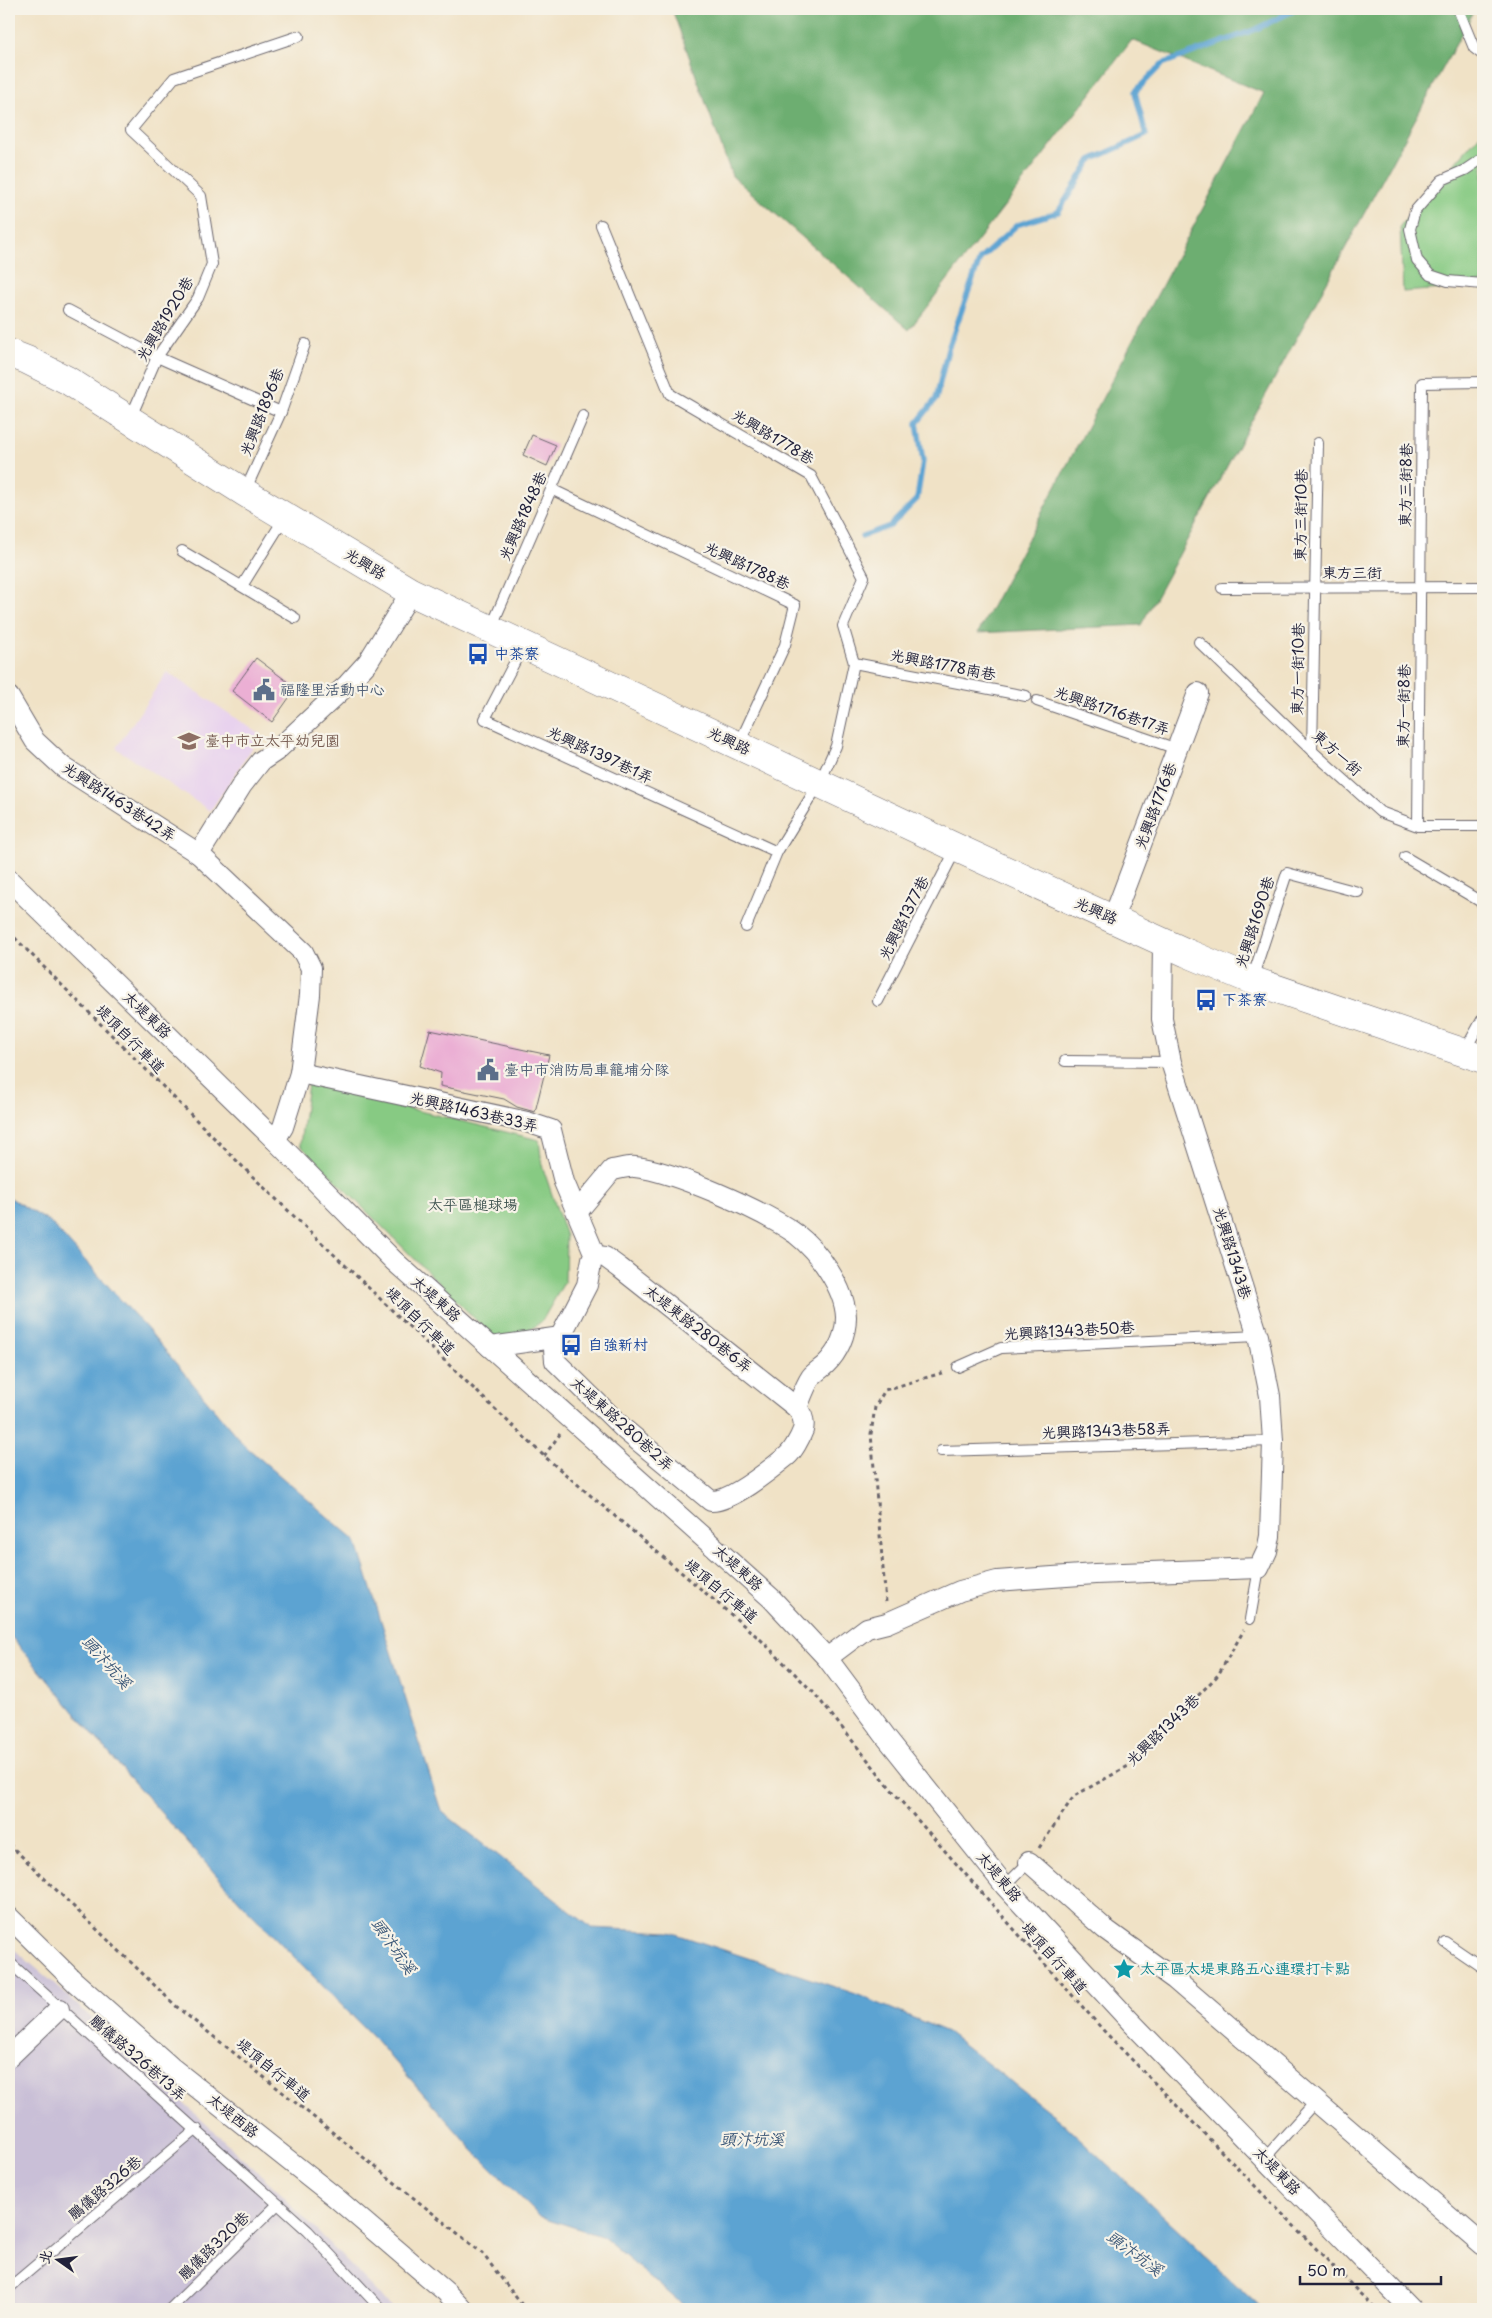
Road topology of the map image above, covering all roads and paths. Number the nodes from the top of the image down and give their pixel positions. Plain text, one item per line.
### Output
1 (1458, 9) edge
2 (299, 36) dead end
3 (1483, 55) edge
4 (1483, 158) edge
5 (601, 225) dead end
6 (1483, 284) edge
7 (68, 310) dead end
8 (305, 344) dead end
9 (9, 353) edge
10 (157, 357) junction
11 (1483, 382) edge
12 (281, 412) junction
13 (584, 416) dead end
14 (130, 420) junction
15 (1318, 443) dead end
16 (551, 489) junction
17 (244, 492) junction
18 (286, 516) junction
19 (182, 551) dead end
20 (242, 586) junction
21 (1420, 587) junction
22 (1483, 587) edge
23 (1222, 588) dead end
24 (1315, 588) junction
25 (411, 592) junction
26 (295, 618) dead end
27 (491, 629) junction
28 (1199, 642) dead end
29 (523, 646) junction
30 (854, 663) junction
31 (1198, 693) dead end
32 (1026, 696) dead end
33 (9, 697) edge
34 (1037, 700) dead end
35 (738, 745) junction
36 (1177, 749) junction
37 (1312, 751) junction
38 (820, 782) junction
39 (1418, 826) junction
40 (1483, 826) edge
41 (957, 848) junction
42 (777, 852) junction
43 (199, 854) junction
44 (1405, 857) dead end
45 (9, 880) edge
46 (1358, 892) dead end
47 (1483, 903) edge
48 (1113, 919) junction
49 (746, 927) dead end
50 (9, 932) edge
51 (1163, 942) junction
52 (1251, 980) junction
53 (878, 1001) dead end
54 (1483, 1018) edge
55 (1475, 1056) edge
56 (1064, 1061) dead end
57 (1172, 1062) junction
58 (300, 1072) junction
59 (275, 1140) junction
60 (578, 1211) junction
61 (596, 1255) junction
62 (1258, 1336) junction
63 (561, 1337) junction
64 (499, 1346) junction
65 (958, 1368) joint
66 (797, 1408) junction
67 (571, 1420) junction
68 (1273, 1442) junction
69 (941, 1452) dead end
70 (544, 1456) junction
71 (1259, 1568) junction
72 (1250, 1619) joint
73 (887, 1623) junction
74 (826, 1658) junction
75 (9, 1844) edge
76 (1029, 1862) junction
77 (1006, 1886) junction
78 (9, 1917) edge
79 (1445, 1942) dead end
80 (9, 1962) edge
81 (1483, 1968) edge
82 (59, 2009) junction
83 (9, 2057) edge
84 (1316, 2102) junction
85 (197, 2130) junction
86 (1264, 2159) junction
87 (278, 2204) junction
88 (1483, 2245) edge
89 (9, 2288) edge
90 (170, 2309) edge
91 (380, 2309) edge
92 (462, 2309) edge
93 (525, 2309) edge
94 (1375, 2309) edge
95 (1411, 2309) edge

1 - 3 lane
2 - 10 lane, 光興路1920巷
4 - 6 lane
5 - 30 lane, 光興路1778巷
7 - 10 lane
8 - 12 lane, 光興路1896巷
9 - 14 main road, 光興路
10 - 12 lane
10 - 14 lane, 光興路1920巷
11 - 21 lane, 東方三街8巷
12 - 17 lane, 光興路1896巷
13 - 16 lane, 光興路1848巷
14 - 17 main road, 光興路
15 - 24 lane, 東方三街10巷
16 - 27 lane, 光興路1848巷
16 - 35 lane, 光興路1788巷
17 - 18 main road, 光興路
18 - 20 lane
18 - 25 main road, 光興路
19 - 20 lane
20 - 26 lane
21 - 22 lane, 東方三街
21 - 24 lane, 東方三街
21 - 39 lane, 東方一街8巷
23 - 24 lane, 東方三街
24 - 37 lane, 東方一街10巷
25 - 27 main road, 光興路
25 - 43 street
27 - 29 main road, 光興路
28 - 37 lane, 東方一街
29 - 35 main road, 光興路
29 - 42 lane, 光興路1397巷1弄
30 - 32 lane, 光興路1778南巷
30 - 38 lane, 光興路1778巷
31 - 36 street, 光興路1716巷
33 - 43 street, 光興路1463巷42弄
34 - 36 lane, 光興路1716巷17弄
35 - 38 main road, 光興路
36 - 48 street, 光興路1716巷
37 - 39 lane, 東方一街
38 - 41 main road, 光興路
38 - 42 lane, 光興路1778巷
39 - 40 lane, 東方一街
41 - 48 main road, 光興路
41 - 53 lane, 光興路1377巷
42 - 49 lane, 光興路1778巷
43 - 58 street
44 - 47 lane
45 - 59 street, 太堤東路
46 - 52 lane, 光興路1690巷
48 - 51 main road, 光興路
50 - 70 path, 堤頂自行車道
51 - 52 main road, 光興路
51 - 57 street, 光興路1343巷
52 - 55 main road, 光興路
54 - 55 lane
56 - 57 lane
57 - 62 street, 光興路1343巷
58 - 59 street
58 - 60 street, 光興路1463巷33弄
59 - 64 street, 太堤東路
60 - 61 street, 光興路1463巷33弄
60 - 66 street
61 - 63 street
61 - 66 street, 太堤東路280巷6弄
62 - 65 lane, 光興路1343巷50巷
62 - 68 street, 光興路1343巷
63 - 64 street
63 - 66 street, 太堤東路280巷2弄
64 - 67 street, 太堤東路
65 - 73 path
67 - 70 path
67 - 74 street, 太堤東路
68 - 69 lane, 光興路1343巷58弄
68 - 71 street, 光興路1343巷
70 - 94 path, 堤頂自行車道
71 - 72 lane, 光興路1343巷
71 - 73 street
72 - 76 path, 光興路1343巷
73 - 74 street
74 - 77 street, 太堤東路
75 - 93 path, 堤頂自行車道
76 - 77 lane
76 - 84 street
77 - 86 street, 太堤東路
78 - 92 street, 太堤西路
79 - 81 lane
80 - 82 lane, 鵬儀路326巷13弄
82 - 83 street
82 - 85 lane, 鵬儀路326巷13弄
84 - 86 lane
84 - 88 street
85 - 87 lane, 鵬儀路326巷13弄
85 - 89 lane, 鵬儀路326巷
86 - 95 street, 太堤東路
87 - 90 lane, 鵬儀路320巷
87 - 91 lane, 鵬儀路326巷13弄

